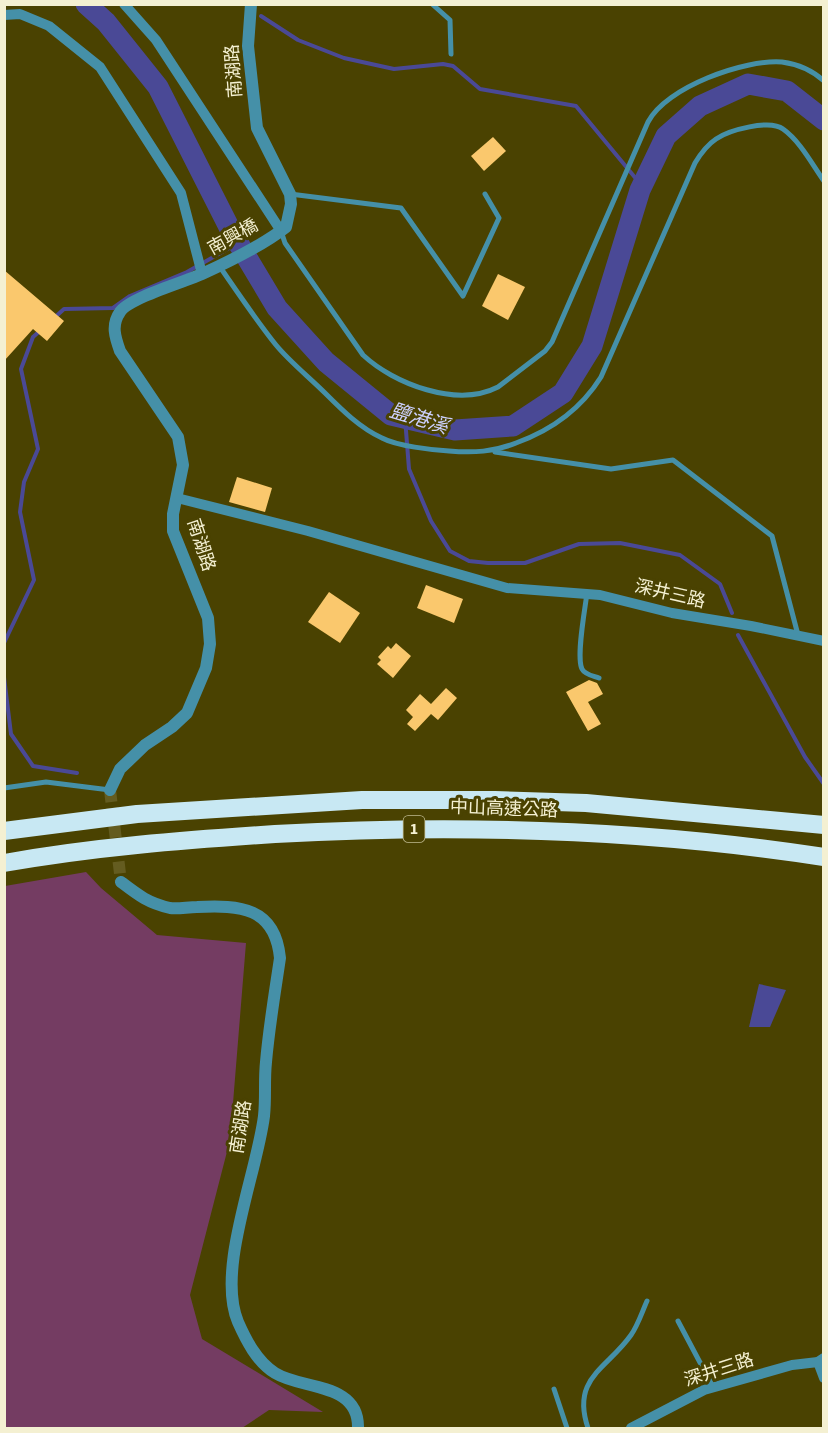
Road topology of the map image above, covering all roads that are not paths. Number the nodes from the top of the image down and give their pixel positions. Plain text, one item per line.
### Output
1 (124, 4) edge
2 (251, 4) edge
3 (432, 4) edge
4 (4, 15) edge
5 (451, 54) dead end
6 (824, 81) edge
7 (824, 181) edge
8 (290, 194) junction
9 (485, 194) dead end
10 (281, 231) junction
11 (219, 266) junction
12 (202, 274) junction
13 (492, 451) junction
14 (177, 498) junction
15 (587, 593) junction
16 (798, 637) junction
17 (824, 641) edge
18 (599, 678) dead end
19 (4, 789) edge
20 (110, 790) joint
21 (824, 825) edge
22 (4, 831) edge
23 (824, 856) edge
24 (4, 863) edge
25 (121, 882) dead end
26 (647, 1301) dead end
27 (678, 1321) dead end
28 (820, 1360) edge
29 (824, 1378) edge
30 (713, 1387) junction
31 (554, 1389) dead end
32 (358, 1428) edge
33 (567, 1428) edge
34 (588, 1428) edge
35 (631, 1428) edge

1 - 10 street
2 - 8 street, 南湖路
3 - 5 lane
4 - 12 street
6 - 10 lane
7 - 13 lane
8 - 9 lane
8 - 10 street
10 - 11 street, 南興橋
11 - 12 street, 南興橋
11 - 13 lane
12 - 14 street, 南湖路
13 - 16 lane
14 - 15 street, 深井三路
14 - 20 street, 南湖路
15 - 16 street, 深井三路
15 - 18 lane
16 - 17 street, 深井三路
19 - 20 lane
21 - 22 highway, 中山高速公路 / 1
23 - 24 highway, 中山高速公路 / 1
25 - 32 street, 南湖路
26 - 34 lane
27 - 30 lane
28 - 29 street
28 - 30 street, 深井三路
30 - 35 street, 深井三路
31 - 33 lane

